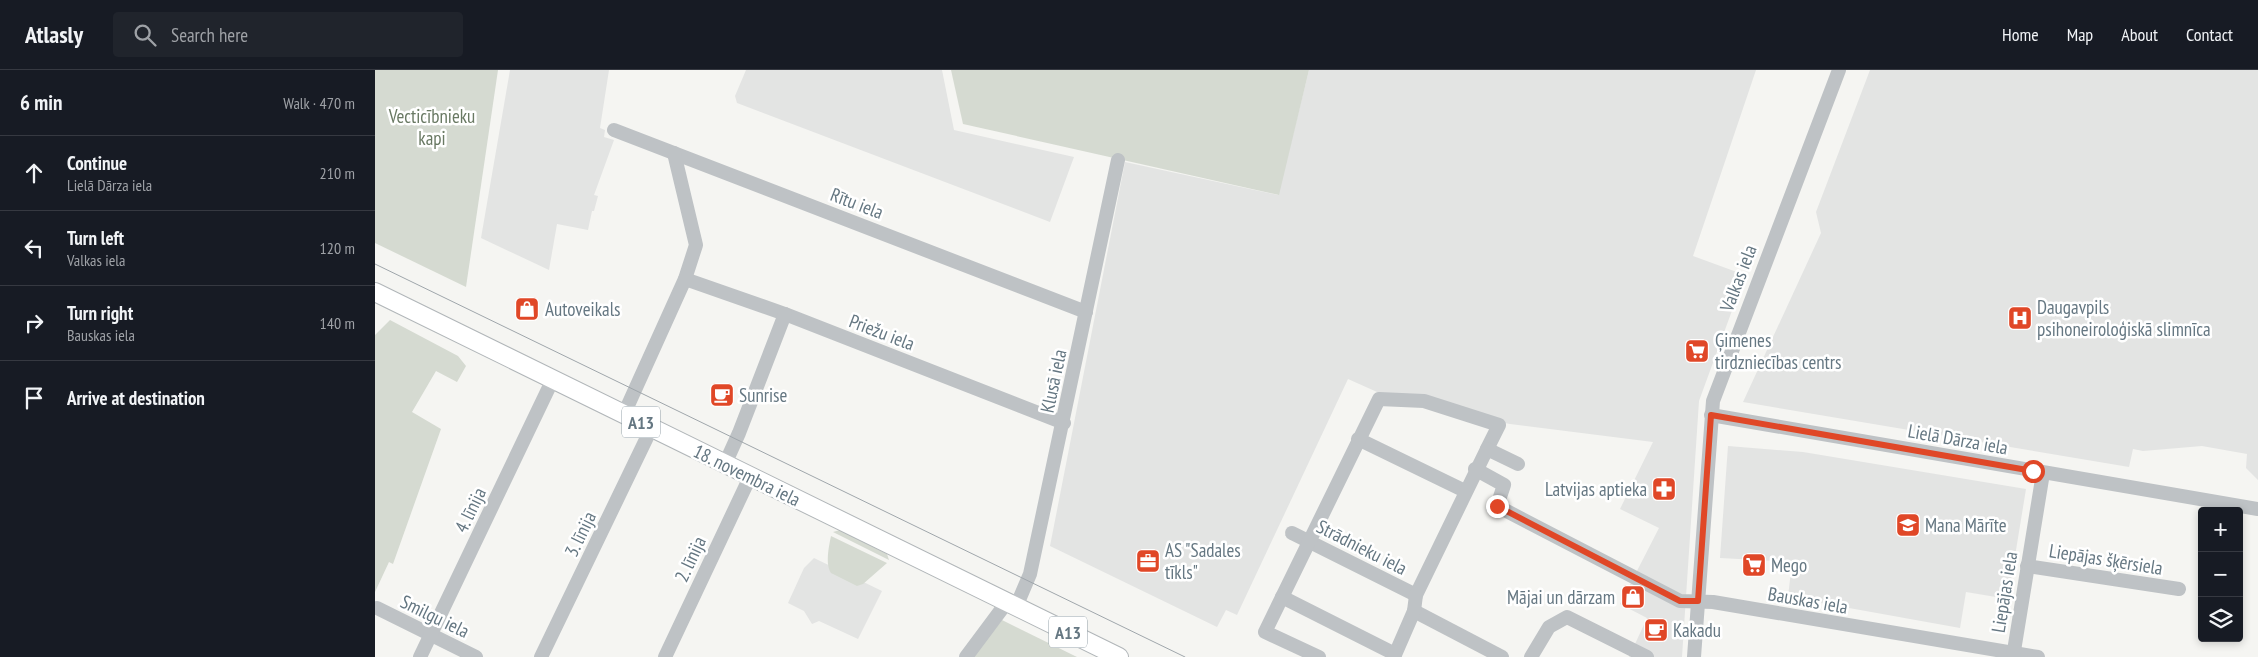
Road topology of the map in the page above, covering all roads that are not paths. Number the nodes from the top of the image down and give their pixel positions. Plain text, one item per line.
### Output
1 (1839, 70) edge
2 (614, 130) dead end
3 (674, 153) junction
4 (1118, 160) dead end
5 (685, 279) junction
6 (375, 292) edge
7 (1086, 312) junction
8 (785, 314) junction
9 (553, 379) junction
10 (624, 414) junction
11 (1711, 415) junction
12 (1064, 423) junction
13 (652, 427) junction
14 (1358, 439) junction
15 (1487, 449) junction
16 (725, 464) junction
17 (1518, 464) dead end
18 (1475, 469) junction
19 (2043, 473) junction
20 (750, 476) junction
21 (1465, 492) junction
22 (2258, 508) edge
23 (1292, 533) dead end
24 (1309, 542) junction
25 (2027, 566) junction
26 (2179, 589) dead end
27 (1416, 595) junction
28 (1282, 598) junction
29 (1698, 601) junction
30 (1011, 604) junction
31 (377, 608) dead end
32 (1414, 610) junction
33 (431, 634) junction
34 (1395, 655) edge
35 (2013, 655) edge
36 (419, 657) edge
37 (476, 657) edge
38 (541, 657) edge
39 (665, 657) edge
40 (966, 657) edge
41 (1119, 657) edge
42 (1319, 657) edge
43 (1502, 657) edge
44 (1531, 657) edge
45 (1647, 657) edge
46 (1694, 657) edge
47 (2038, 657) edge

1 - 11 street, Valkas iela
2 - 3 street, Rītu iela
3 - 5 street
3 - 7 street, Rītu iela
4 - 7 street, Klusā iela
5 - 8 street, Priežu iela
5 - 10 street
6 - 9 main road, 18. novembra iela / A13
7 - 12 street, Klusā iela
8 - 12 street, Priežu iela
8 - 16 street
9 - 10 main road, 18. novembra iela / A13
9 - 33 street, 4. līnija
10 - 13 main road, 18. novembra iela / A13
11 - 19 street, Lielā Dārza iela
11 - 29 street, Valkas iela
12 - 30 street, Klusā iela
13 - 16 main road, 18. novembra iela / A13
13 - 38 street, 3. līnija
14 - 15 street
14 - 21 street
14 - 24 street
15 - 17 street
15 - 18 street
16 - 20 main road, 18. novembra iela / A13
18 - 21 street
18 - 29 street, Bauskas iela
19 - 22 street, Lielā Dārza iela
19 - 25 street, Liepājas iela
20 - 30 main road, 18. novembra iela / A13
20 - 39 street, 2. līnija
21 - 27 street
23 - 24 street, Strādnieku iela
24 - 27 street, Strādnieku iela
24 - 28 street
25 - 26 street, Liepājas šķērsiela
25 - 35 street, Liepājas iela
27 - 32 street
28 - 34 street
28 - 42 street
29 - 35 street, Bauskas iela
29 - 46 street, Valkas iela
30 - 40 street
30 - 41 main road, 18. novembra iela / A13
31 - 33 street, Smilgu iela
32 - 34 street
32 - 43 street
33 - 36 street, 4. līnija
33 - 37 street, Smilgu iela
35 - 47 street, Bauskas iela
44 - 45 street

